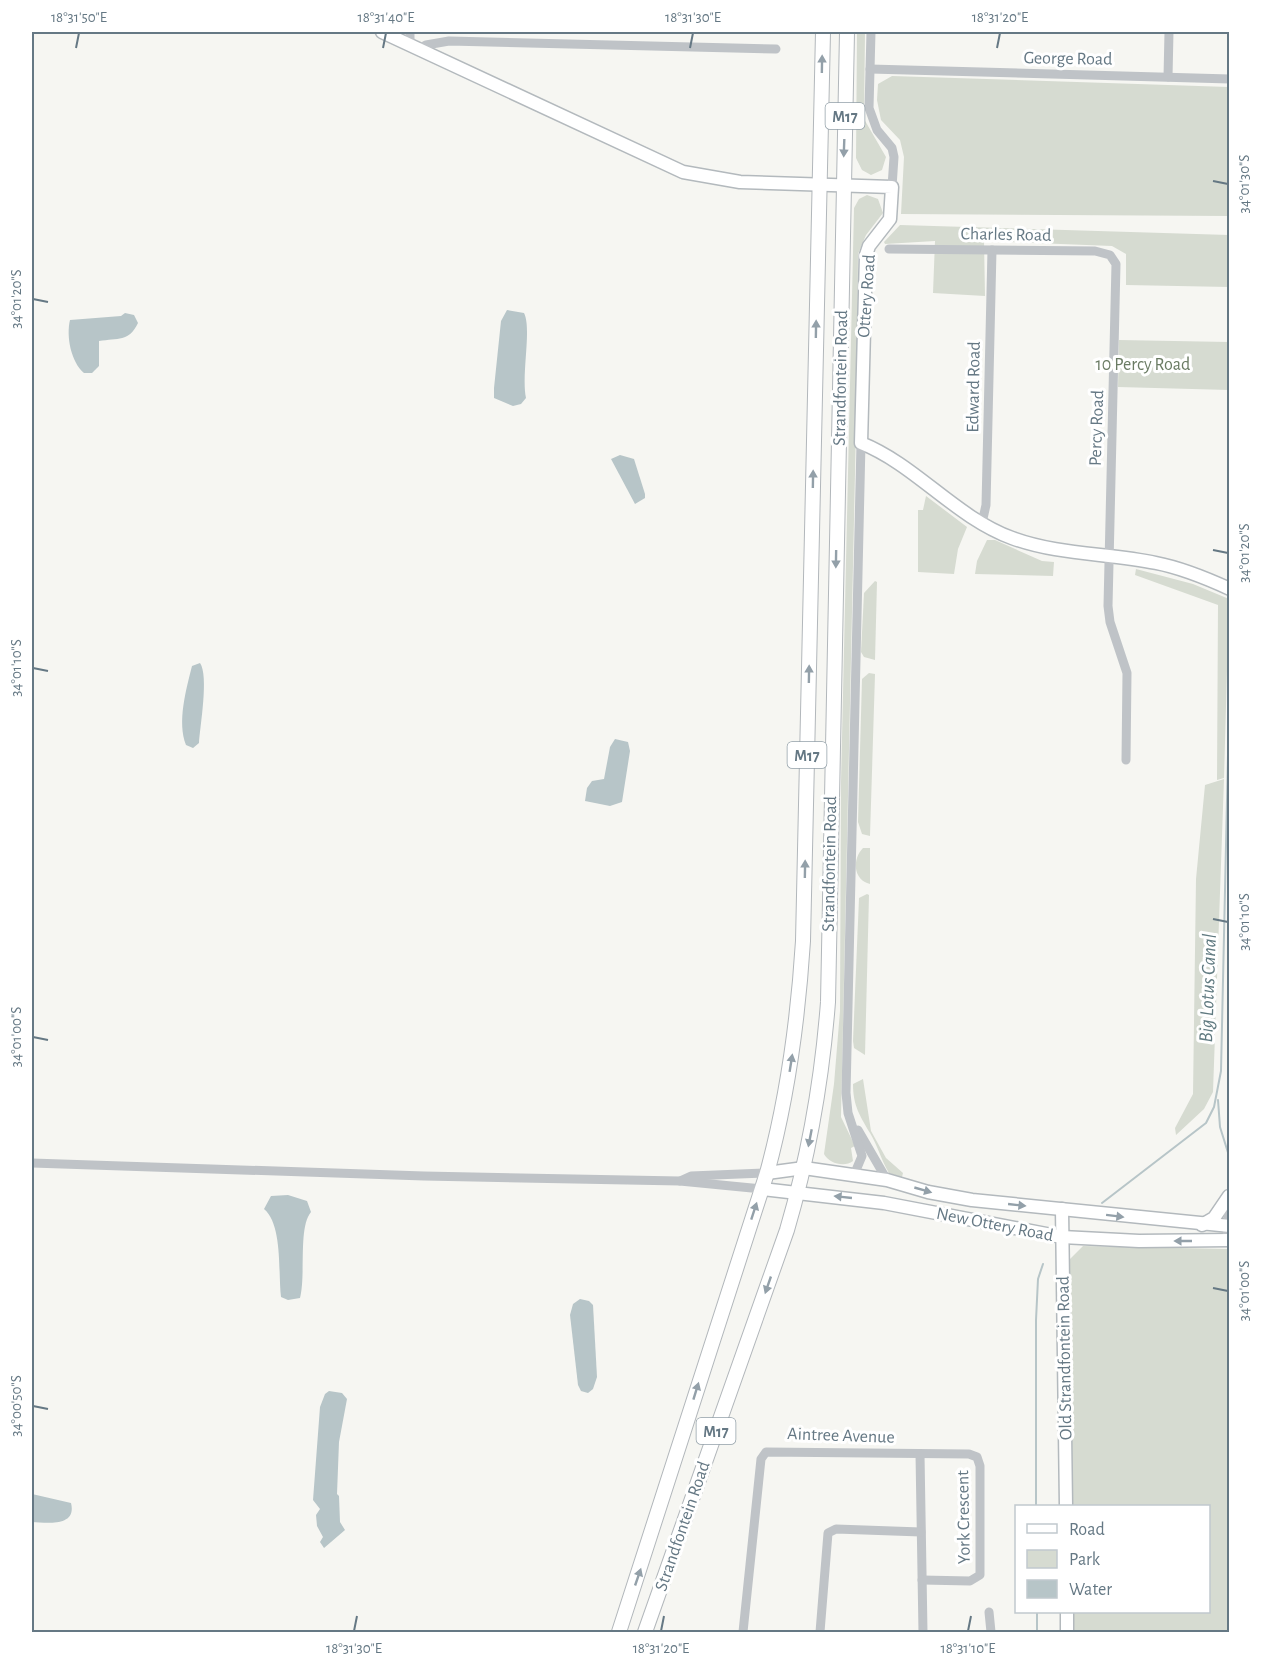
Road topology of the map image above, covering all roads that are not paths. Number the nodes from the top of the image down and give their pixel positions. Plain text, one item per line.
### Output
1 (382, 32) edge
2 (410, 32) edge
3 (823, 32) edge
4 (847, 32) edge
5 (871, 32) edge
6 (1170, 32) edge
7 (415, 47) junction
8 (776, 49) dead end
9 (870, 69) junction
10 (1168, 77) junction
11 (1230, 79) edge
12 (818, 185) junction
13 (843, 186) junction
14 (892, 187) junction
15 (889, 249) dead end
16 (992, 250) junction
17 (1116, 264) joint
18 (861, 443) junction
19 (982, 524) junction
20 (1109, 557) junction
21 (1230, 590) edge
22 (1126, 760) dead end
23 (854, 1126) junction
24 (32, 1163) edge
25 (804, 1168) junction
26 (767, 1173) junction
27 (854, 1175) junction
28 (887, 1180) junction
29 (680, 1181) junction
30 (762, 1188) junction
31 (797, 1192) junction
32 (1229, 1196) edge
33 (1062, 1209) junction
34 (1202, 1225) junction
35 (1228, 1226) edge
36 (1062, 1237) junction
37 (1228, 1240) edge
38 (920, 1454) junction
39 (1066, 1505) edge
40 (921, 1532) junction
41 (922, 1580) junction
42 (989, 1612) dead end
43 (1067, 1613) edge
44 (619, 1632) edge
45 (645, 1632) edge
46 (743, 1632) edge
47 (820, 1632) edge
48 (923, 1632) edge
49 (991, 1632) edge
50 (1067, 1632) edge

1 - 7 street
2 - 7 street
12 -> 3 main road, Strandfontein Road / M17
4 -> 13 main road, Strandfontein Road / M17
5 - 9 street
6 - 10 street
7 - 8 street
7 - 12 street
9 - 10 street, George Road
9 - 14 street
10 - 11 street, George Road
12 - 13 street
26 -> 12 main road, Strandfontein Road / M17
13 - 14 street
13 -> 25 main road, Strandfontein Road / M17
14 - 18 street, Ottery Road
15 - 16 street, Charles Road
16 - 17 street, Charles Road
16 - 19 street, Edward Road
17 - 20 street, Percy Road
18 - 19 street
18 - 23 street, Strandfontein Road
19 - 20 street
20 - 21 street
20 - 22 street, Percy Road
23 - 27 street, Strandfontein Road
23 - 28 street, Strandfontein Road
24 - 29 street
25 - 26 street, New Ottery Road
25 - 27 street, New Ottery Road
25 - 31 main road, Strandfontein Road / M17
26 - 29 street
26 - 30 main road, Strandfontein Road / M17
27 - 28 street, New Ottery Road
28 -> 33 street, New Ottery Road
29 - 30 street
30 - 31 street, New Ottery Road
44 -> 30 main road, Strandfontein Road / M17
36 -> 31 street, New Ottery Road
31 -> 45 main road, Strandfontein Road / M17
32 - 34 street
32 - 35 street
33 -> 34 street, New Ottery Road
33 - 36 street, Old Strandfontein Road
34 - 35 street, New Ottery Road
35 - 37 street
37 -> 36 street, New Ottery Road
36 - 39 street, Old Strandfontein Road
38 - 40 street, Aintree Avenue
38 - 41 street, York Crescent
38 - 46 street, Aintree Avenue
40 - 41 street, Aintree Avenue
40 - 47 street
41 - 48 street, Aintree Avenue
42 - 49 street
43 - 50 street

